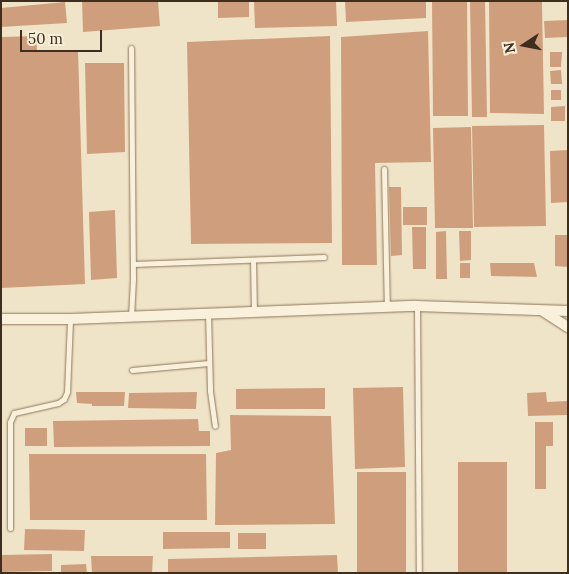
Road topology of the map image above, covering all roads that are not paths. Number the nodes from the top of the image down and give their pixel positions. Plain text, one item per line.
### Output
1 (131, 48) dead end
2 (384, 169) dead end
3 (324, 257) dead end
4 (253, 260) junction
5 (133, 264) junction
6 (416, 306) junction
7 (387, 307) junction
8 (542, 310) junction
9 (254, 311) junction
10 (568, 311) edge
11 (208, 313) junction
12 (131, 316) junction
13 (1, 319) edge
14 (70, 319) junction
15 (568, 327) edge
16 (208, 363) junction
17 (132, 370) dead end
18 (215, 426) dead end
19 (10, 528) dead end
20 (419, 573) edge

1 - 5 lane
2 - 7 lane
3 - 4 lane
4 - 5 lane
4 - 9 lane
5 - 12 lane
6 - 7 street
6 - 8 street
6 - 20 lane
7 - 9 street
8 - 10 street
8 - 15 street
9 - 11 street
11 - 12 street
11 - 16 lane
12 - 14 street
13 - 14 street
14 - 19 lane
16 - 17 lane
16 - 18 lane

